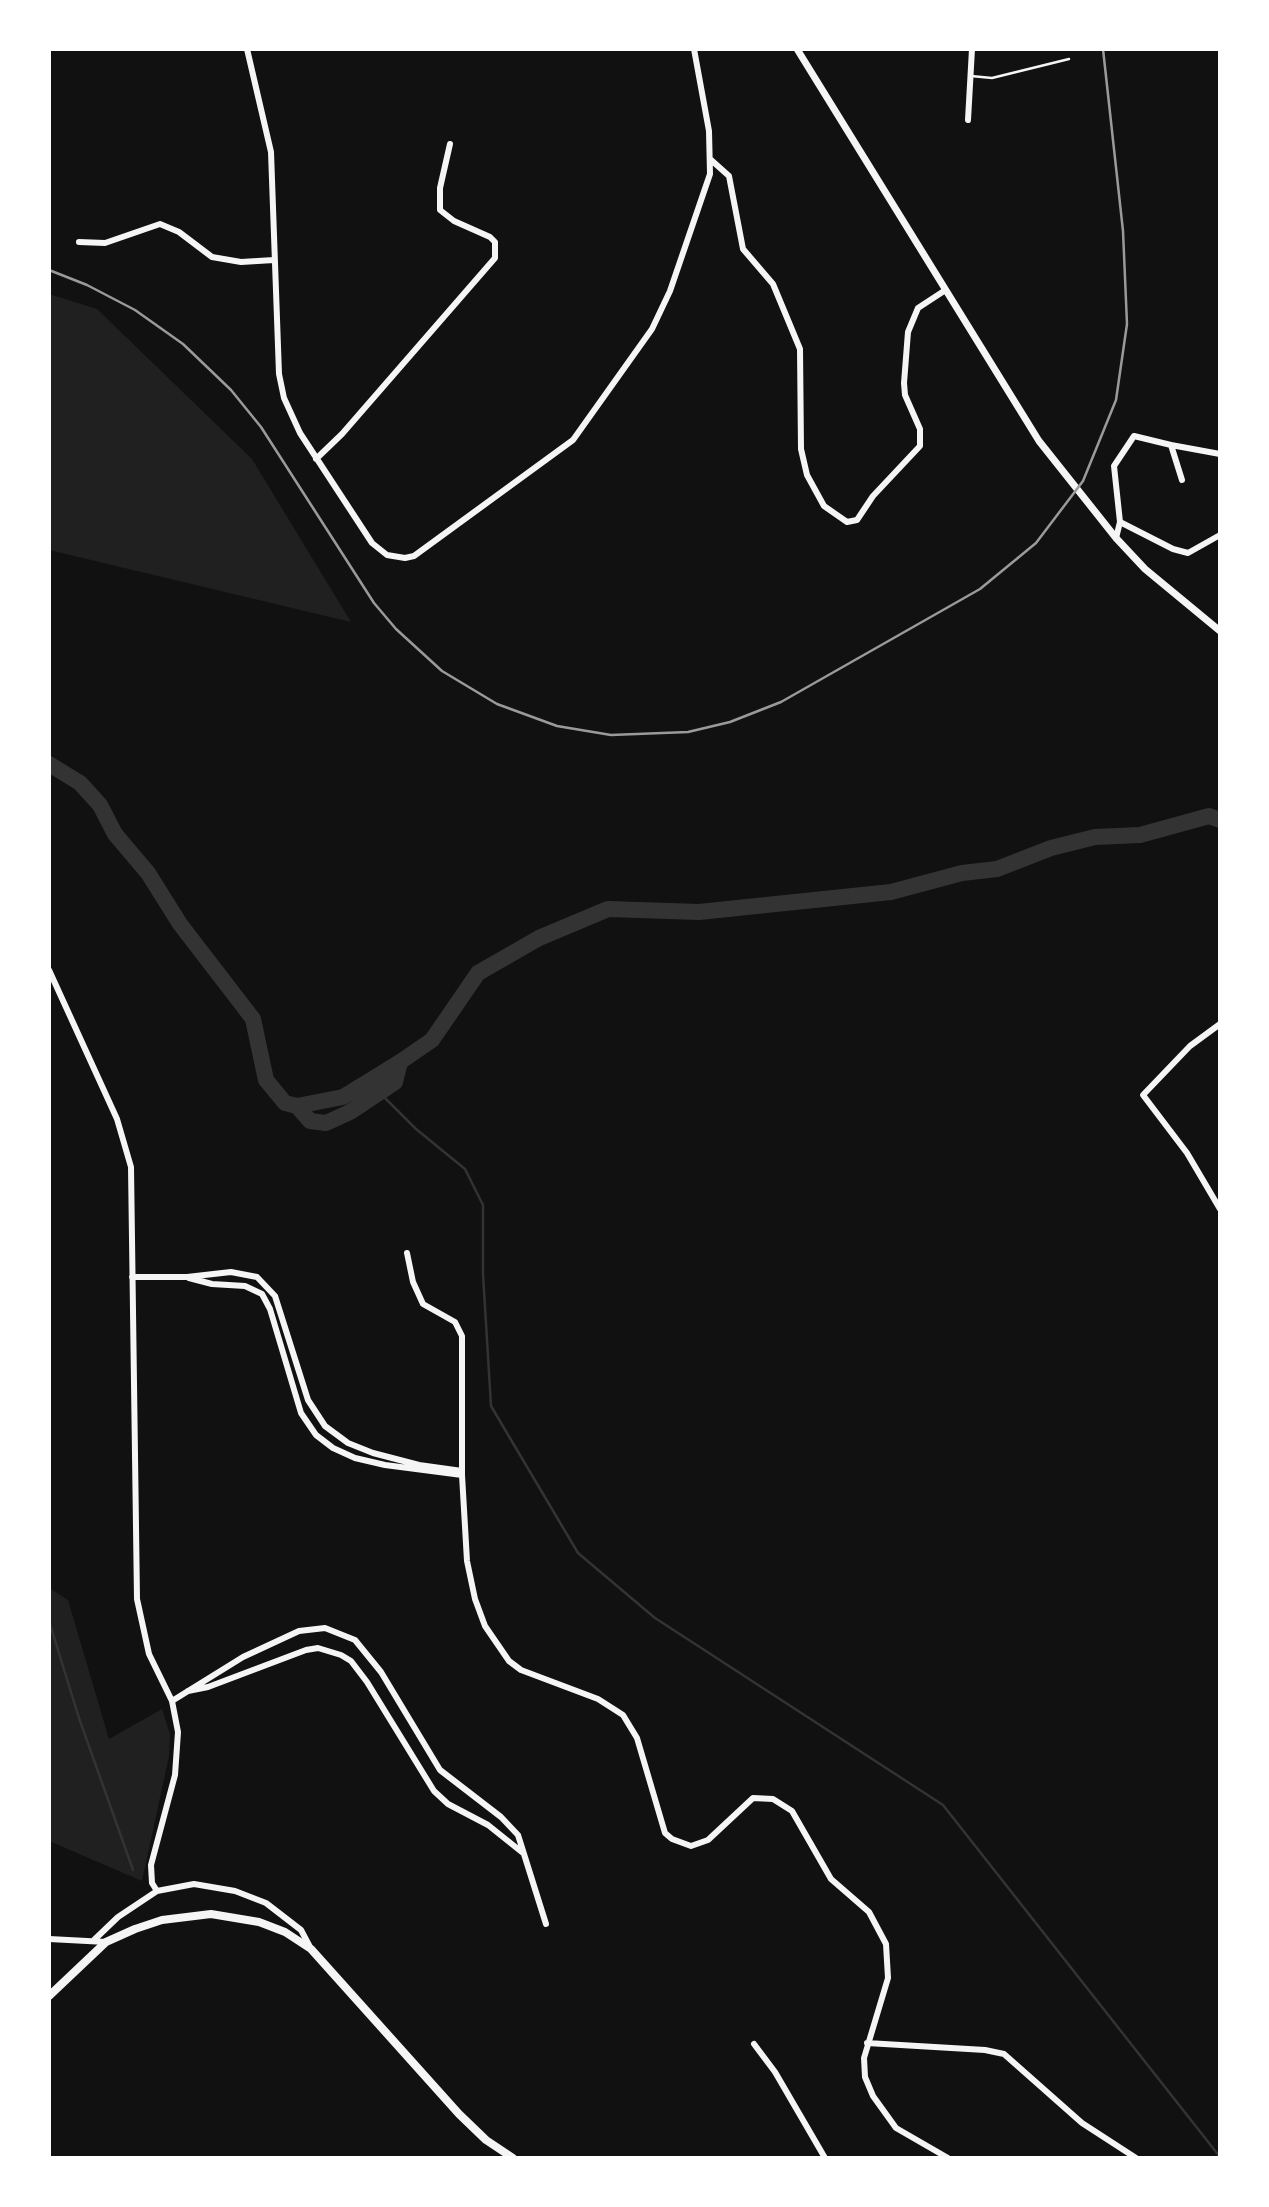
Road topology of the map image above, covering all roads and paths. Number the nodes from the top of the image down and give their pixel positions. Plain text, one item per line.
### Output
1 (247, 49) edge
2 (694, 49) edge
3 (797, 49) edge
4 (972, 49) edge
5 (1069, 59) dead end
6 (971, 76) junction
7 (968, 120) dead end
8 (450, 144) dead end
9 (710, 159) junction
10 (79, 242) dead end
11 (274, 260) junction
12 (944, 291) junction
13 (1171, 445) junction
14 (1220, 454) edge
15 (316, 459) junction
16 (1182, 480) dead end
17 (1120, 522) junction
18 (1220, 535) edge
19 (1116, 538) junction
20 (1220, 631) edge
21 (49, 970) edge
22 (1220, 1024) edge
23 (1220, 1209) edge
24 (407, 1253) dead end
25 (132, 1278) junction
26 (187, 1278) junction
27 (462, 1473) junction
28 (187, 1691) junction
29 (172, 1701) junction
30 (524, 1854) junction
31 (157, 1891) junction
32 (546, 1924) dead end
33 (49, 1939) edge
34 (93, 1940) junction
35 (106, 1942) junction
36 (311, 1949) junction
37 (49, 1996) edge
38 (867, 2043) junction
39 (754, 2044) dead end
40 (513, 2158) edge
41 (825, 2158) edge
42 (948, 2158) edge
43 (1136, 2158) edge

1 - 11 street
2 - 9 street
3 - 12 street
4 - 6 street
5 - 6 lane
6 - 7 street
8 - 15 street
9 - 12 street
9 - 15 street
10 - 11 street
11 - 15 street
12 - 19 street
13 - 14 street
13 - 16 street
13 - 17 street
17 - 18 street
17 - 19 street
19 - 20 street
21 - 25 street
22 - 23 street
24 - 27 street
25 - 26 street
25 - 29 street
26 - 27 street
26 - 27 street
27 - 38 street
28 - 29 street
28 - 30 street
28 - 30 street
29 - 31 street
30 - 32 street
31 - 34 street
31 - 36 street
33 - 34 street
34 - 35 street
35 - 36 main road
35 - 37 main road
36 - 40 main road
38 - 42 street
38 - 43 street
39 - 41 street

